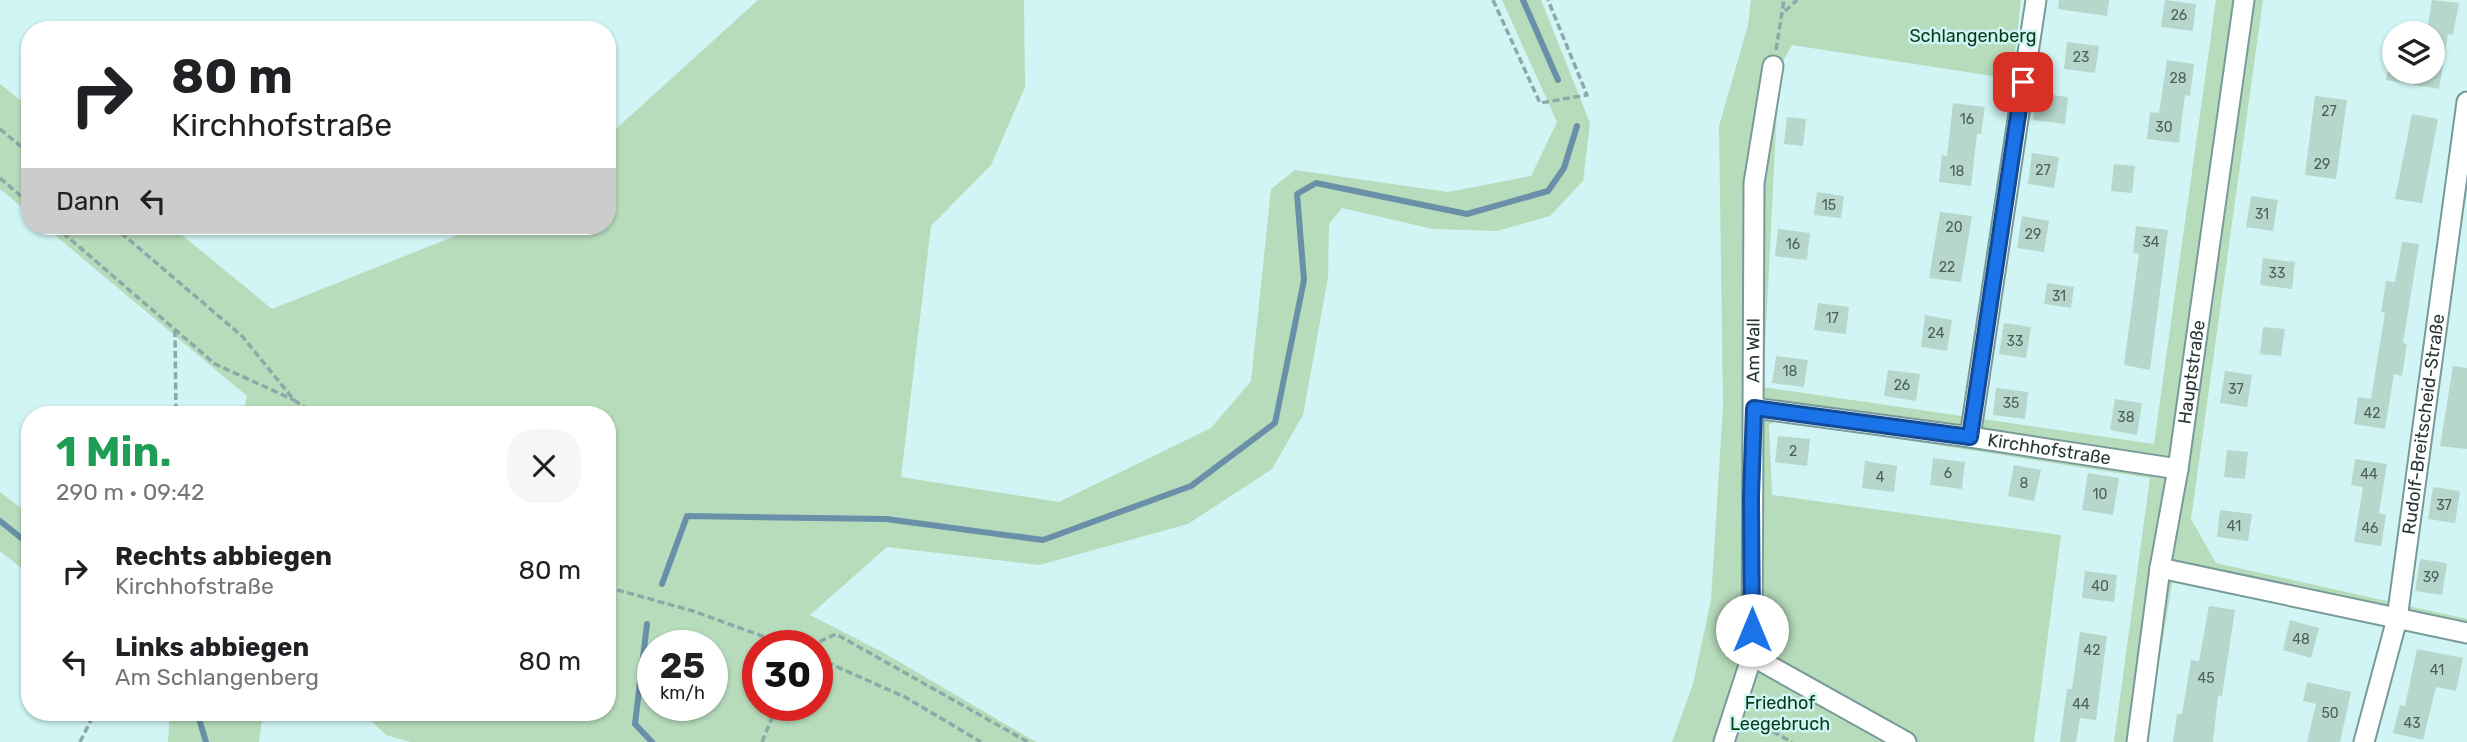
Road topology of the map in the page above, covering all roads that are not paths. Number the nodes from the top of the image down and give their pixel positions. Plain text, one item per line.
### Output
1 (2036, 0) edge
2 (2244, 0) edge
3 (1773, 66) road end
4 (2467, 102) edge
5 (1754, 408) junction
6 (1970, 437) junction
7 (2178, 469) junction
8 (2160, 568) junction
9 (2397, 619) junction
10 (2467, 633) edge
11 (1752, 656) junction
12 (1724, 742) edge
13 (1906, 742) edge
14 (2137, 742) edge
15 (2364, 742) edge

1 - 6 street
2 - 7 street, Hauptstraße
3 - 5 street, Am Wall
4 - 9 street, Rudolf-Breitscheid-Straße
5 - 6 street, Kirchhofstraße
5 - 11 street, Am Wall
6 - 7 street, Kirchhofstraße
7 - 8 street, Hauptstraße
8 - 9 street
8 - 14 street, Hauptstraße
9 - 10 street
9 - 15 street, Rudolf-Breitscheid-Straße
11 - 12 street, Am Wall
11 - 13 street

